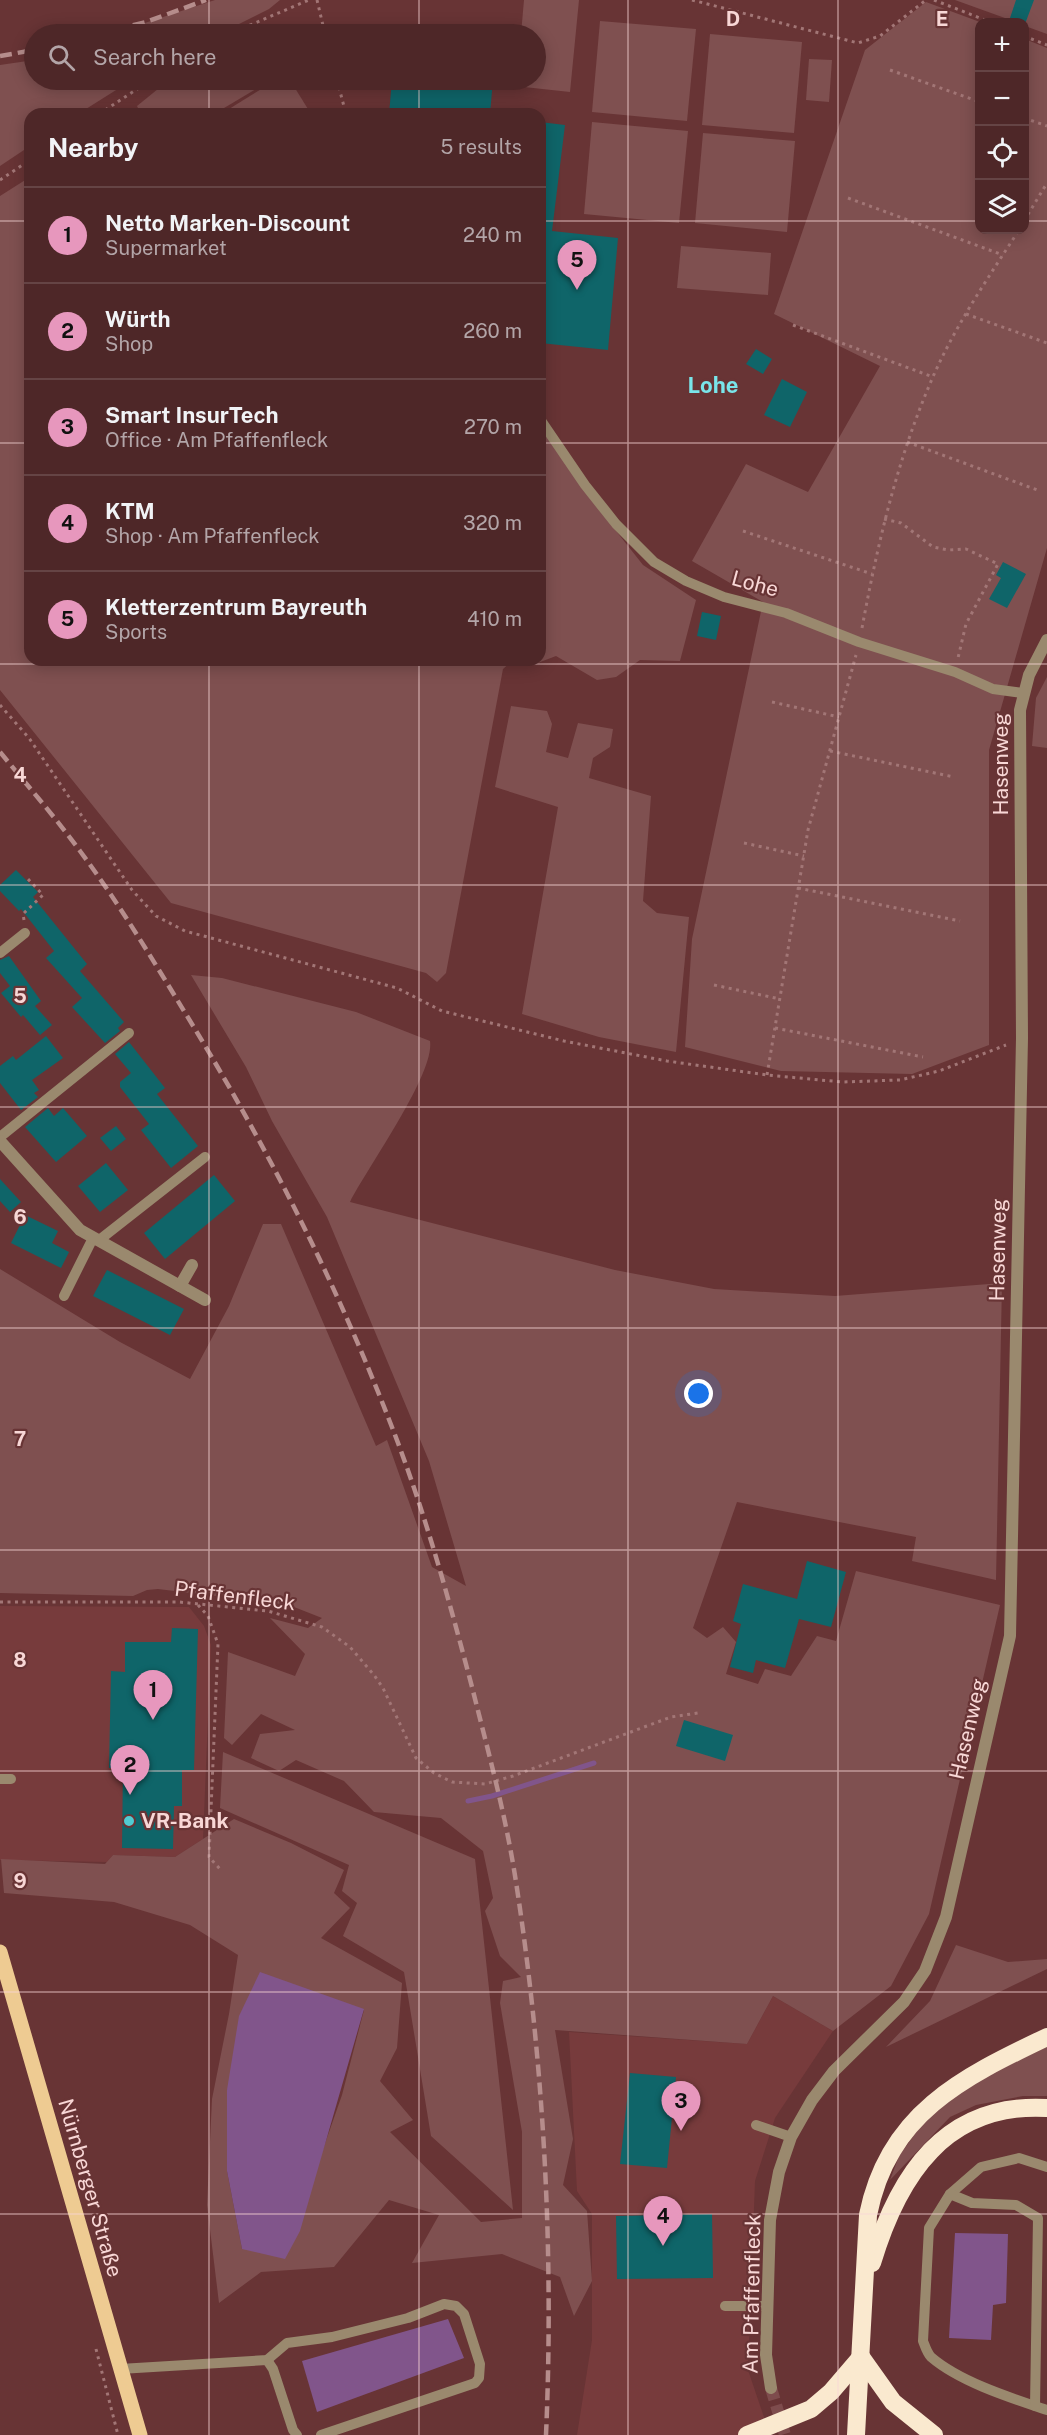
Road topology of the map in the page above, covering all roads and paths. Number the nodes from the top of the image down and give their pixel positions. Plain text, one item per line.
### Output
1 (309, 0) edge
2 (317, 0) edge
3 (692, 0) edge
4 (926, 0) edge
5 (934, 0) edge
6 (980, 18) edge
7 (253, 24) edge
8 (323, 24) edge
9 (1029, 38) edge
10 (1047, 45) edge
11 (890, 70) dead end
12 (136, 90) edge
13 (339, 90) edge
14 (975, 100) edge
15 (108, 108) edge
16 (344, 108) edge
17 (1029, 120) edge
18 (1047, 126) edge
19 (24, 164) edge
20 (0, 180) edge
21 (1047, 183) edge
22 (1045, 193) edge
23 (848, 198) dead end
24 (1029, 214) edge
25 (1016, 234) edge
26 (1003, 255) junction
27 (966, 314) junction
28 (793, 326) dead end
29 (1047, 343) edge
30 (933, 377) junction
31 (546, 428) edge
32 (907, 442) junction
33 (1040, 491) dead end
34 (884, 519) junction
35 (742, 531) dead end
36 (872, 574) junction
37 (1047, 640) edge
38 (859, 642) junction
39 (955, 672) junction
40 (1023, 693) junction
41 (772, 702) dead end
42 (0, 705) edge
43 (839, 717) junction
44 (830, 751) junction
45 (954, 777) dead end
46 (744, 843) dead end
47 (804, 856) junction
48 (26, 877) dead end
49 (798, 888) junction
50 (960, 921) dead end
51 (25, 933) joint
52 (0, 953) edge
53 (714, 986) dead end
54 (780, 999) junction
55 (775, 1028) junction
56 (129, 1033) dead end
57 (1022, 1038) junction
58 (923, 1057) dead end
59 (767, 1075) junction
60 (0, 1139) edge
61 (205, 1157) dead end
62 (95, 1239) junction
63 (192, 1265) dead end
64 (180, 1286) junction
65 (64, 1296) dead end
66 (205, 1300) dead end
67 (0, 1602) edge
68 (196, 1604) junction
69 (698, 1713) dead end
70 (958, 1860) joint
71 (220, 1869) dead end
72 (0, 1952) edge
73 (1047, 2037) edge
74 (1047, 2108) edge
75 (756, 2125) dead end
76 (791, 2137) junction
77 (1047, 2167) edge
78 (950, 2194) junction
79 (865, 2285) junction
80 (725, 2306) dead end
81 (767, 2306) junction
82 (861, 2357) junction
83 (267, 2360) junction
84 (120, 2369) junction
85 (771, 2388) tunnel mouth
86 (1035, 2406) junction
87 (1047, 2410) edge
88 (140, 2435) edge
89 (297, 2435) edge
90 (321, 2435) edge
91 (747, 2435) edge
92 (856, 2435) edge
93 (934, 2435) edge

1 - 7 path
2 - 8 path
3 - 4 path
5 - 6 path
9 - 10 path
11 - 14 path
12 - 15 path
13 - 16 path
17 - 18 path
19 - 20 path
21 - 22 path
22 - 24 path
23 - 26 path
25 - 26 path
26 - 27 path
27 - 29 path
27 - 30 path
28 - 30 path
30 - 32 path
31 - 38 lane, Lohe
32 - 33 path
32 - 34 path
34 - 36 path
34 - 39 path
35 - 36 path
36 - 38 path
37 - 40 street, Hasenweg
38 - 39 lane, Lohe
38 - 43 path
39 - 40 lane, Lohe
40 - 57 street, Hasenweg
41 - 43 path
42 - 59 path
43 - 44 path
44 - 45 path
44 - 47 path
46 - 47 path
47 - 49 path
48 - 51 path
49 - 50 path
49 - 54 path
51 - 52 lane
53 - 54 path
54 - 55 path
55 - 58 path
55 - 59 path
56 - 60 lane
57 - 59 path
57 - 70 street, Hasenweg
60 - 62 street
61 - 62 lane
62 - 64 street
62 - 65 lane
63 - 64 street
64 - 66 street
67 - 68 path, Pfaffenfleck
68 - 69 path, Pfaffenfleck
68 - 71 path
70 - 76 street, Am Pfaffenfleck
72 - 84 main road, Nürnberger Straße
73 - 79 highway
74 - 79 highway
75 - 76 lane
76 - 81 street, Am Pfaffenfleck
77 - 78 lane
78 - 86 lane
78 - 86 lane
79 - 82 highway
80 - 81 lane
81 - 85 street, Am Pfaffenfleck
82 - 91 highway
82 - 92 highway
82 - 93 highway
83 - 84 lane
83 - 89 lane
83 - 90 lane
84 - 88 main road, Nürnberger Straße
86 - 87 lane

